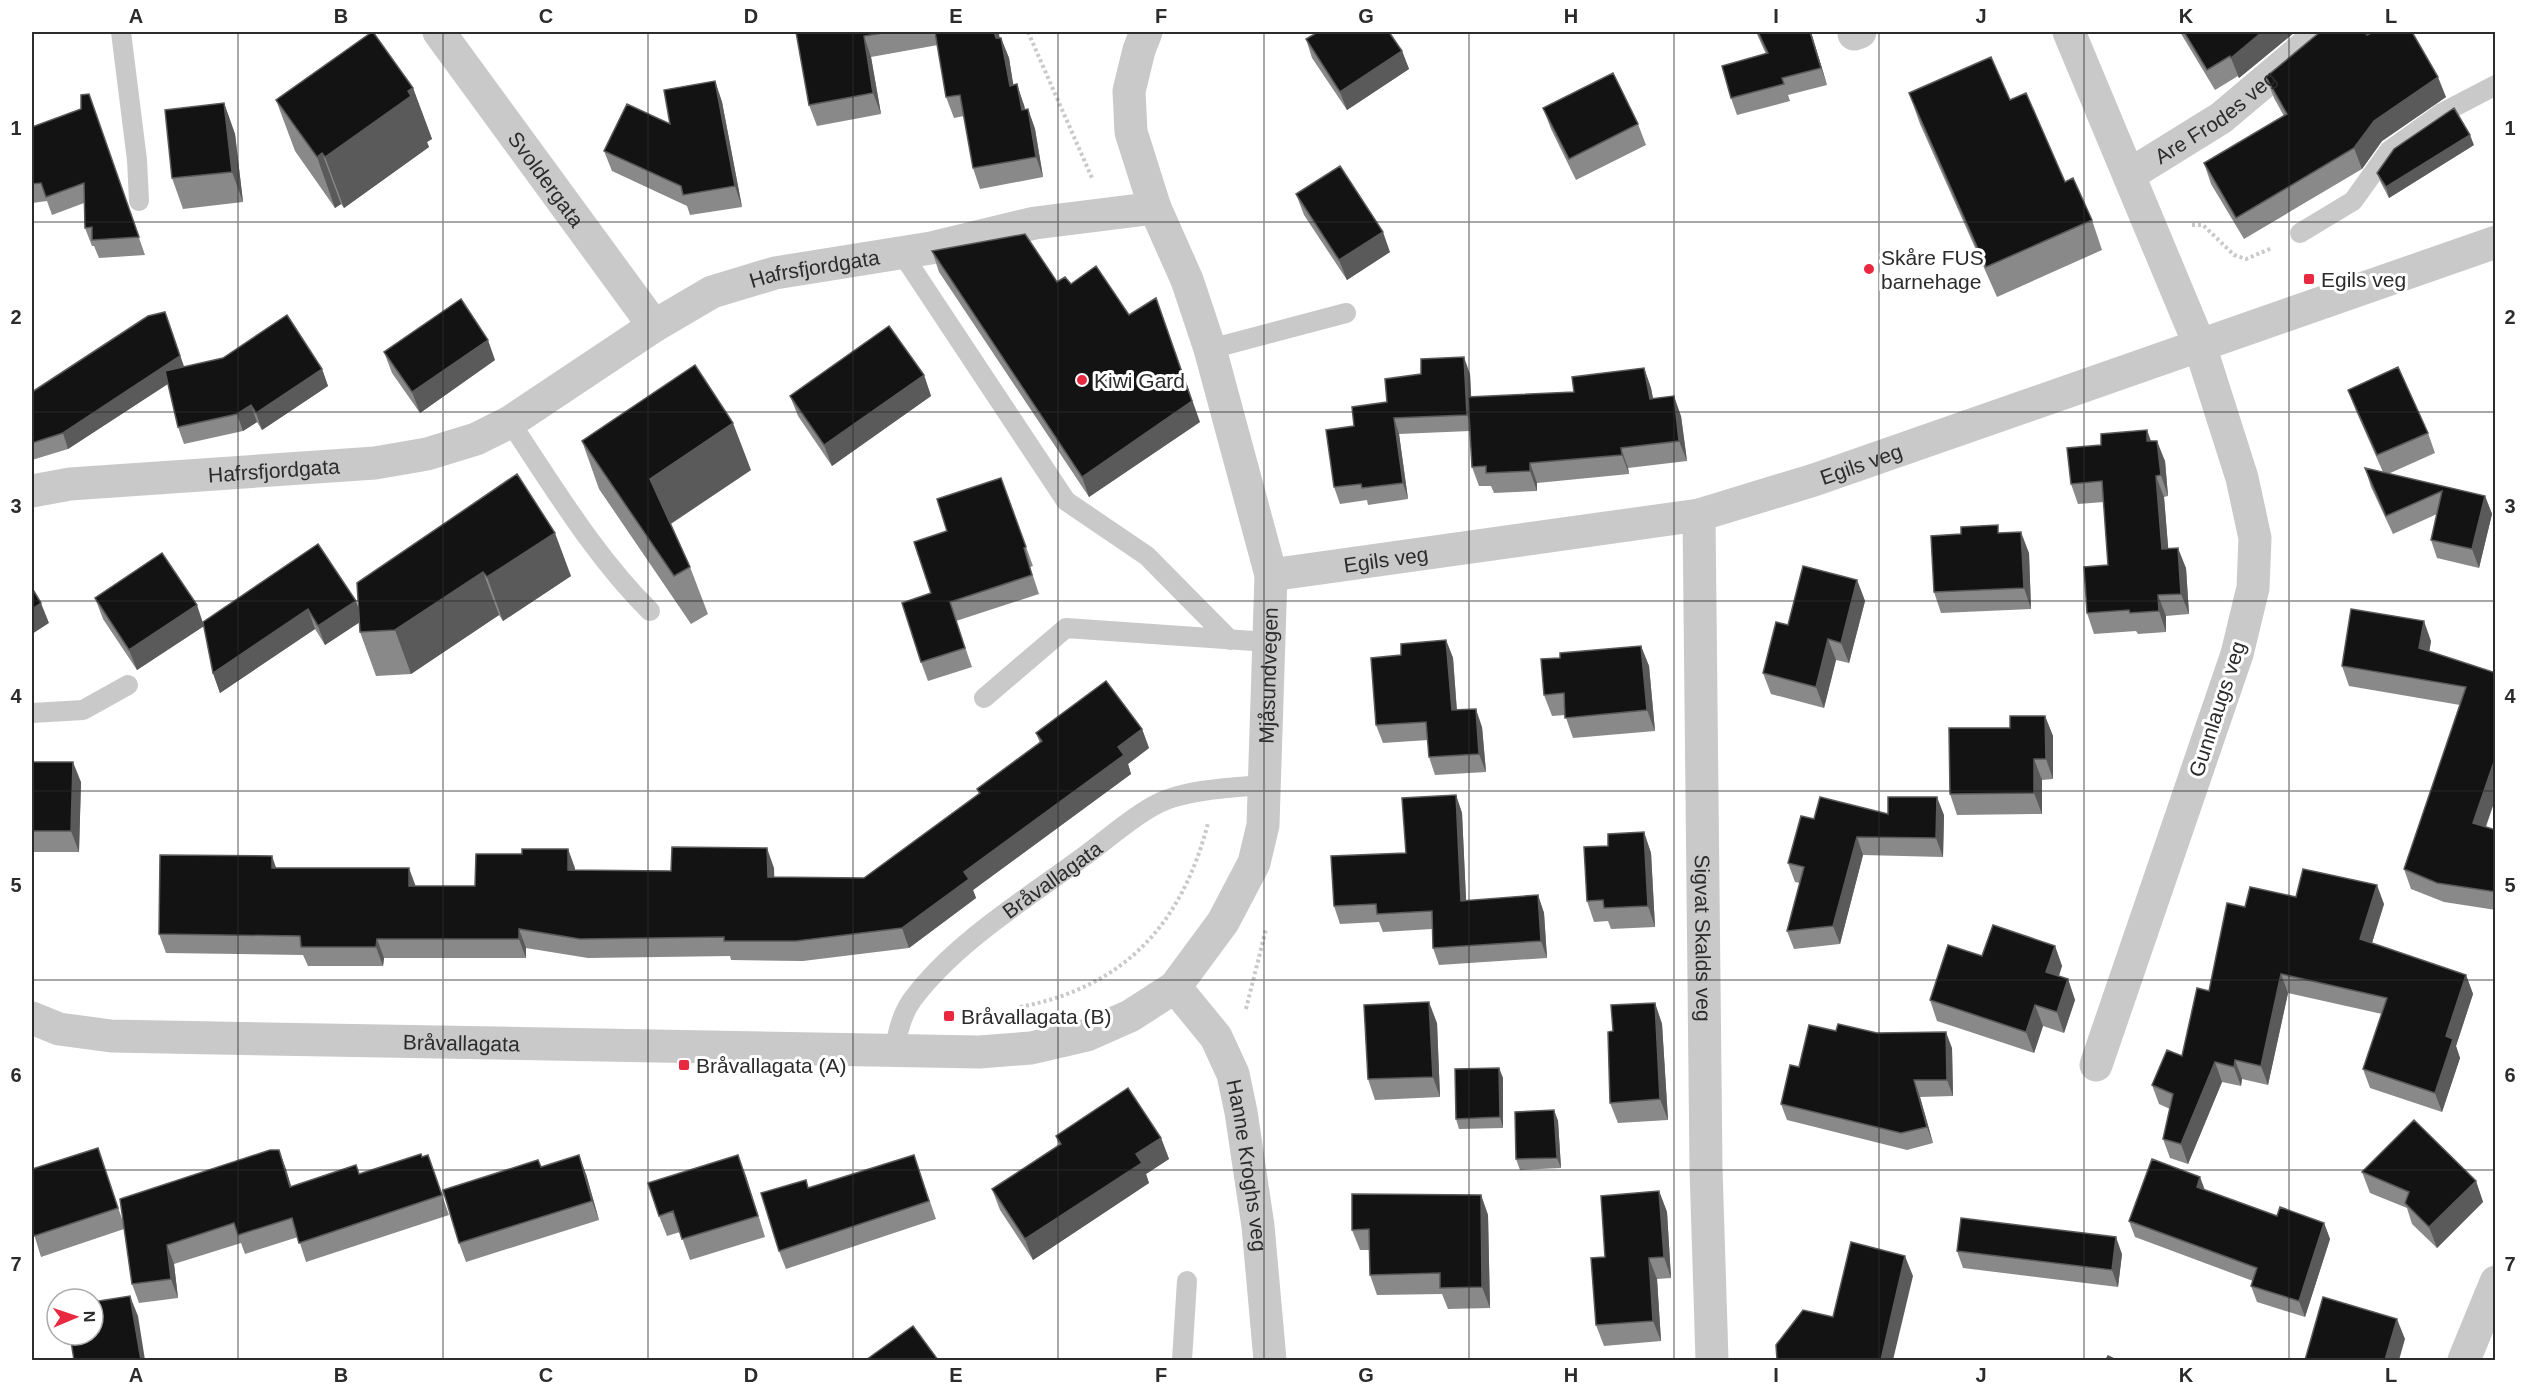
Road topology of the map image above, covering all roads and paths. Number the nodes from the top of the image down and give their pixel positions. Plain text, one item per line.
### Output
1 (122, 32) edge
2 (439, 32) edge
3 (1028, 32) edge
4 (1146, 32) edge
5 (2069, 32) edge
6 (2323, 32) edge
7 (2496, 85) edge
8 (2129, 175) junction
9 (139, 201) dead end
10 (1155, 208) junction
11 (1106, 215) junction
12 (2300, 233) joint
13 (2156, 238) junction
14 (2496, 242) edge
15 (901, 252) junction
16 (1346, 313) dead end
17 (654, 326) junction
18 (2200, 346) junction
19 (1210, 349) junction
20 (510, 422) junction
21 (32, 491) edge
22 (1699, 515) junction
23 (1271, 575) junction
24 (650, 611) dead end
25 (1230, 640) junction
26 (1268, 642) junction
27 (128, 685) dead end
28 (984, 698) dead end
29 (32, 713) edge
30 (1264, 785) junction
31 (1209, 790) junction
32 (1175, 987) junction
33 (32, 1018) edge
34 (895, 1051) junction
35 (979, 1052) junction
36 (2096, 1065) dead end
37 (1187, 1281) dead end
38 (2496, 1282) edge
39 (1182, 1360) edge
40 (1270, 1360) edge
41 (1712, 1360) edge
42 (2464, 1360) edge

1 - 9 lane
2 - 17 street, Svoldergata
3 - 11 path
4 - 10 street, Mjåsundvegen
5 - 8 street, Are Frodes veg
6 - 8 street, Are Frodes veg
7 - 12 lane
8 - 13 street, Are Frodes veg
10 - 11 street, Hafrsfjordgata
10 - 19 street, Mjåsundvegen
11 - 15 street, Hafrsfjordgata
12 - 13 path
13 - 18 street, Are Frodes veg
14 - 18 street, Egils veg
15 - 17 street, Hafrsfjordgata
15 - 25 lane
16 - 19 lane
17 - 20 street, Hafrsfjordgata
18 - 22 street, Egils veg
18 - 36 street, Gunnlaugs veg
19 - 23 street, Mjåsundvegen
20 - 21 street, Hafrsfjordgata
20 - 24 lane
22 - 23 street, Egils veg
22 - 41 street, Sigvat Skalds veg
23 - 26 street, Mjåsundvegen
25 - 26 lane
25 - 28 lane
26 - 30 street, Mjåsundvegen
27 - 29 lane
30 - 31 lane, Bråvallagata
30 - 32 street, Mjåsundvegen
31 - 34 lane, Bråvallagata
31 - 35 path
32 - 35 street, Bråvallagata
32 - 40 street, Hanne Kroghs veg
33 - 34 street, Bråvallagata
34 - 35 street, Bråvallagata
37 - 39 lane
38 - 42 street

